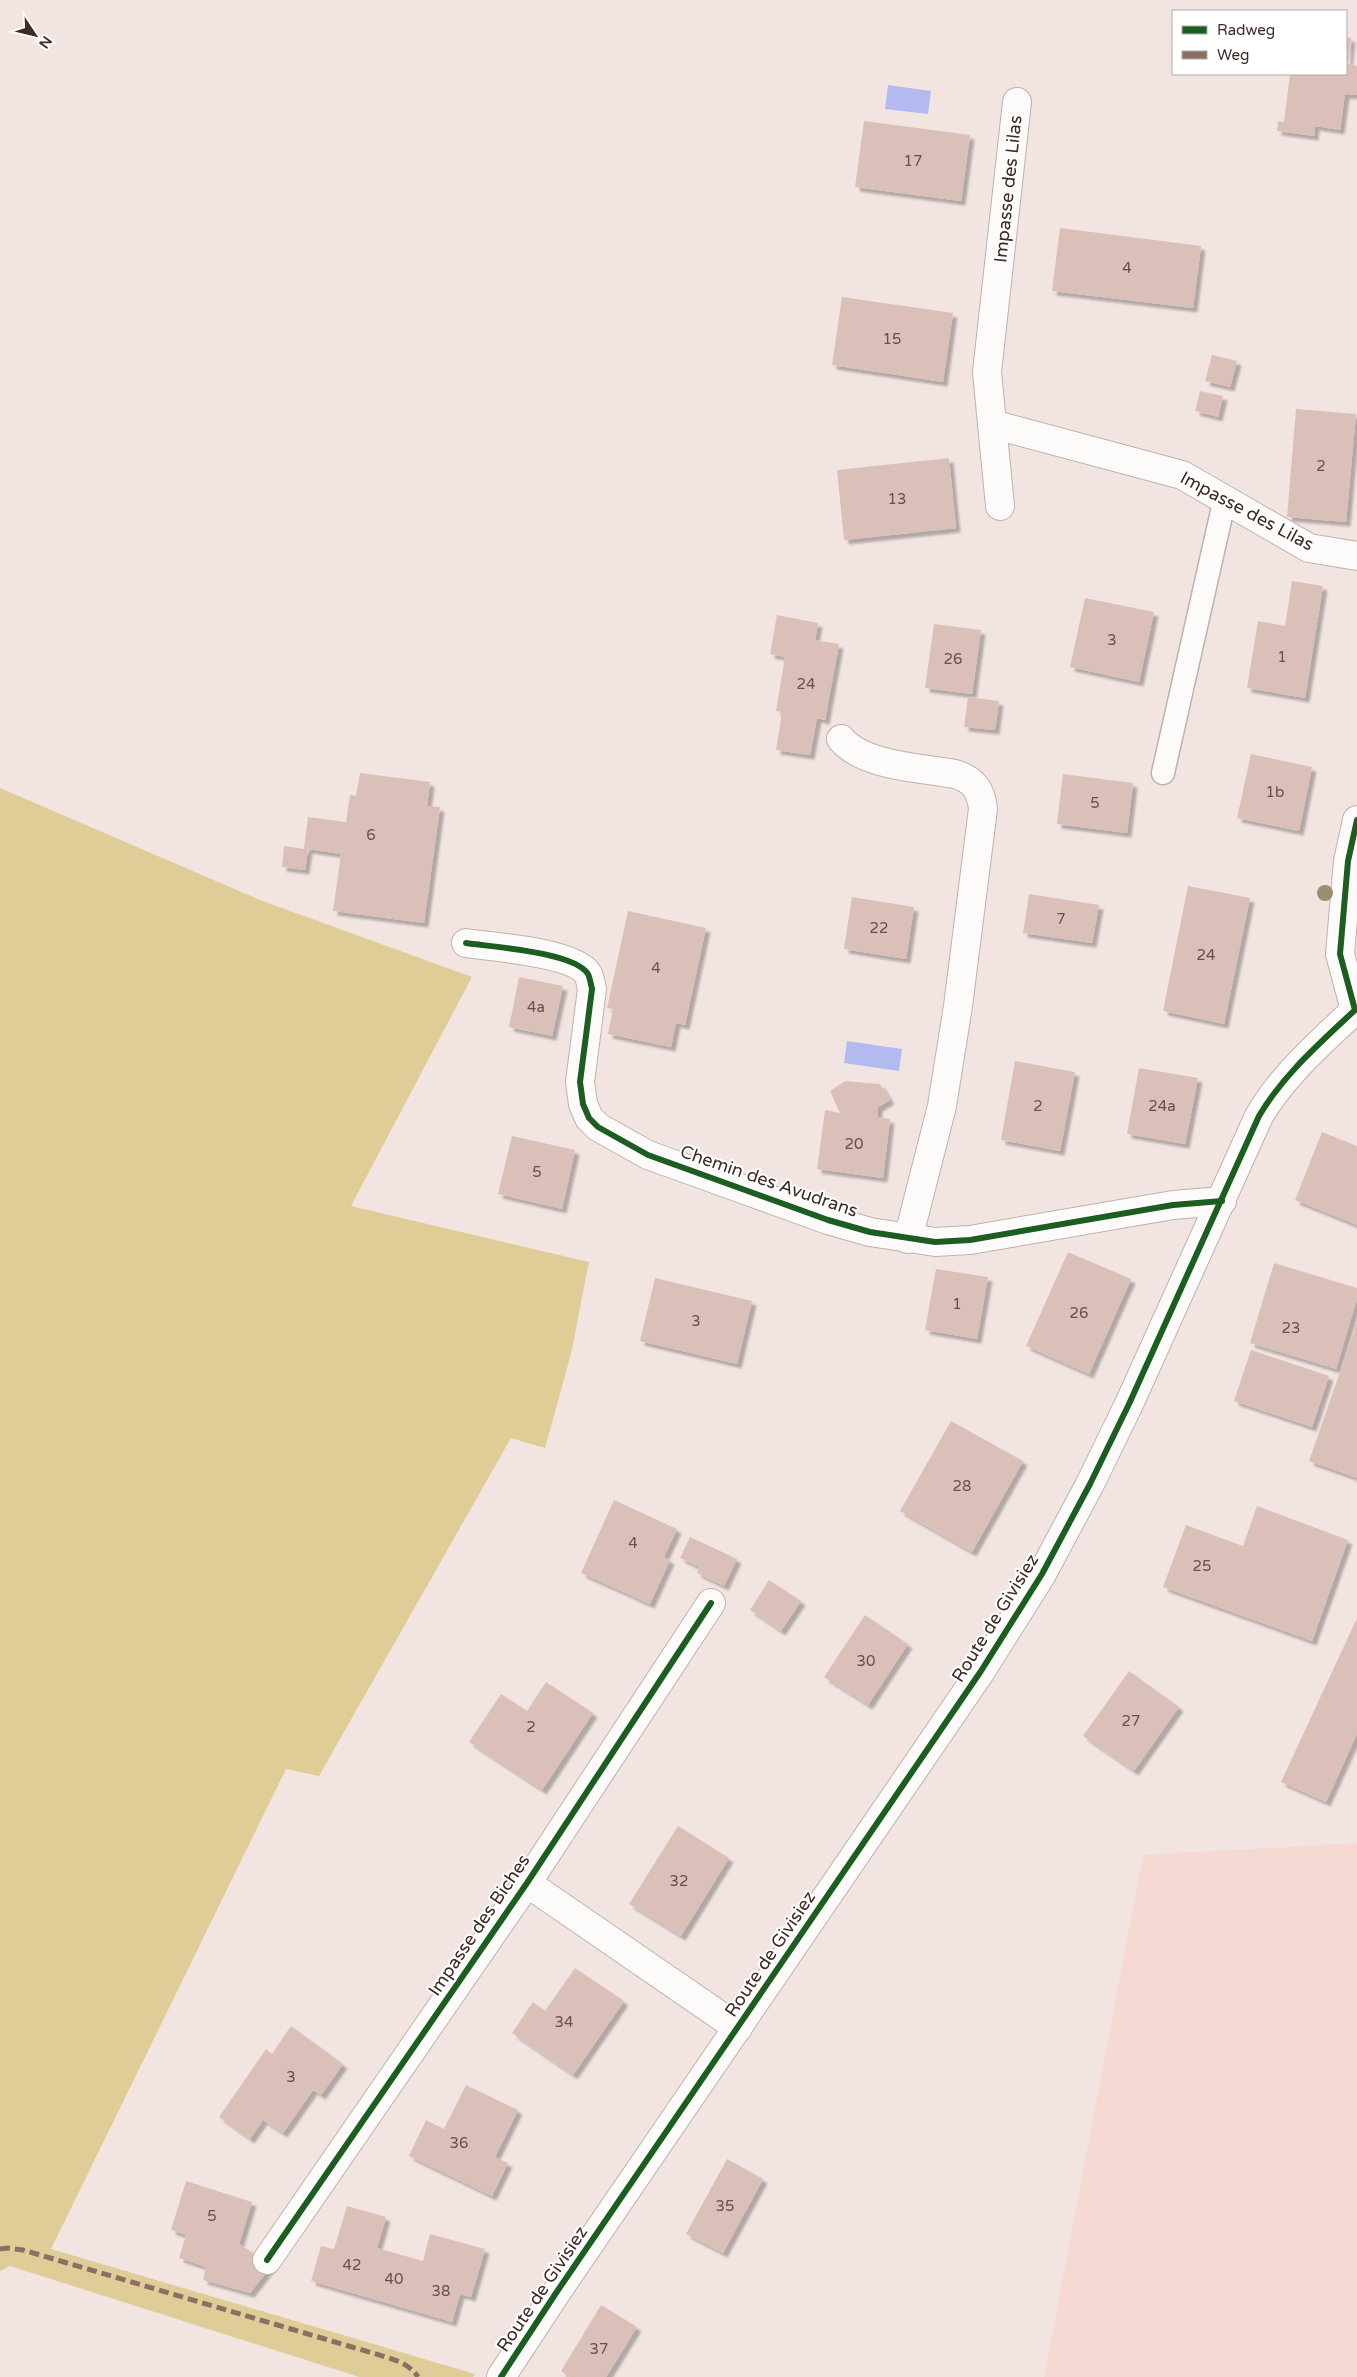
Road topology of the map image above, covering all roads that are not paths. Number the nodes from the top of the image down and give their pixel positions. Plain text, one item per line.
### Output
1 (1017, 102) dead end
2 (992, 424) junction
3 (1225, 498) junction
4 (1000, 506) dead end
5 (1357, 556) edge
6 (841, 739) dead end
7 (1163, 773) dead end
8 (1357, 820) edge
9 (466, 943) dead end
10 (1356, 1011) edge
11 (1222, 1200) junction
12 (908, 1239) junction
13 (712, 1603) dead end
14 (527, 1883) junction
15 (738, 2028) junction
16 (267, 2260) dead end
17 (501, 2377) edge

1 - 2 street, Impasse des Lilas
2 - 3 street, Impasse des Lilas
2 - 4 street, Impasse des Lilas
3 - 5 street, Impasse des Lilas
3 - 7 lane
6 - 12 street
8 - 10 street, Route de Givisiez
9 - 12 street, Chemin des Avudrans
10 - 11 street, Route de Givisiez
11 - 12 street, Chemin des Avudrans
11 - 15 street, Route de Givisiez
13 - 14 street, Impasse des Biches
14 - 15 street, Impasse des Biches
14 - 16 street, Impasse des Biches
15 - 17 street, Route de Givisiez

